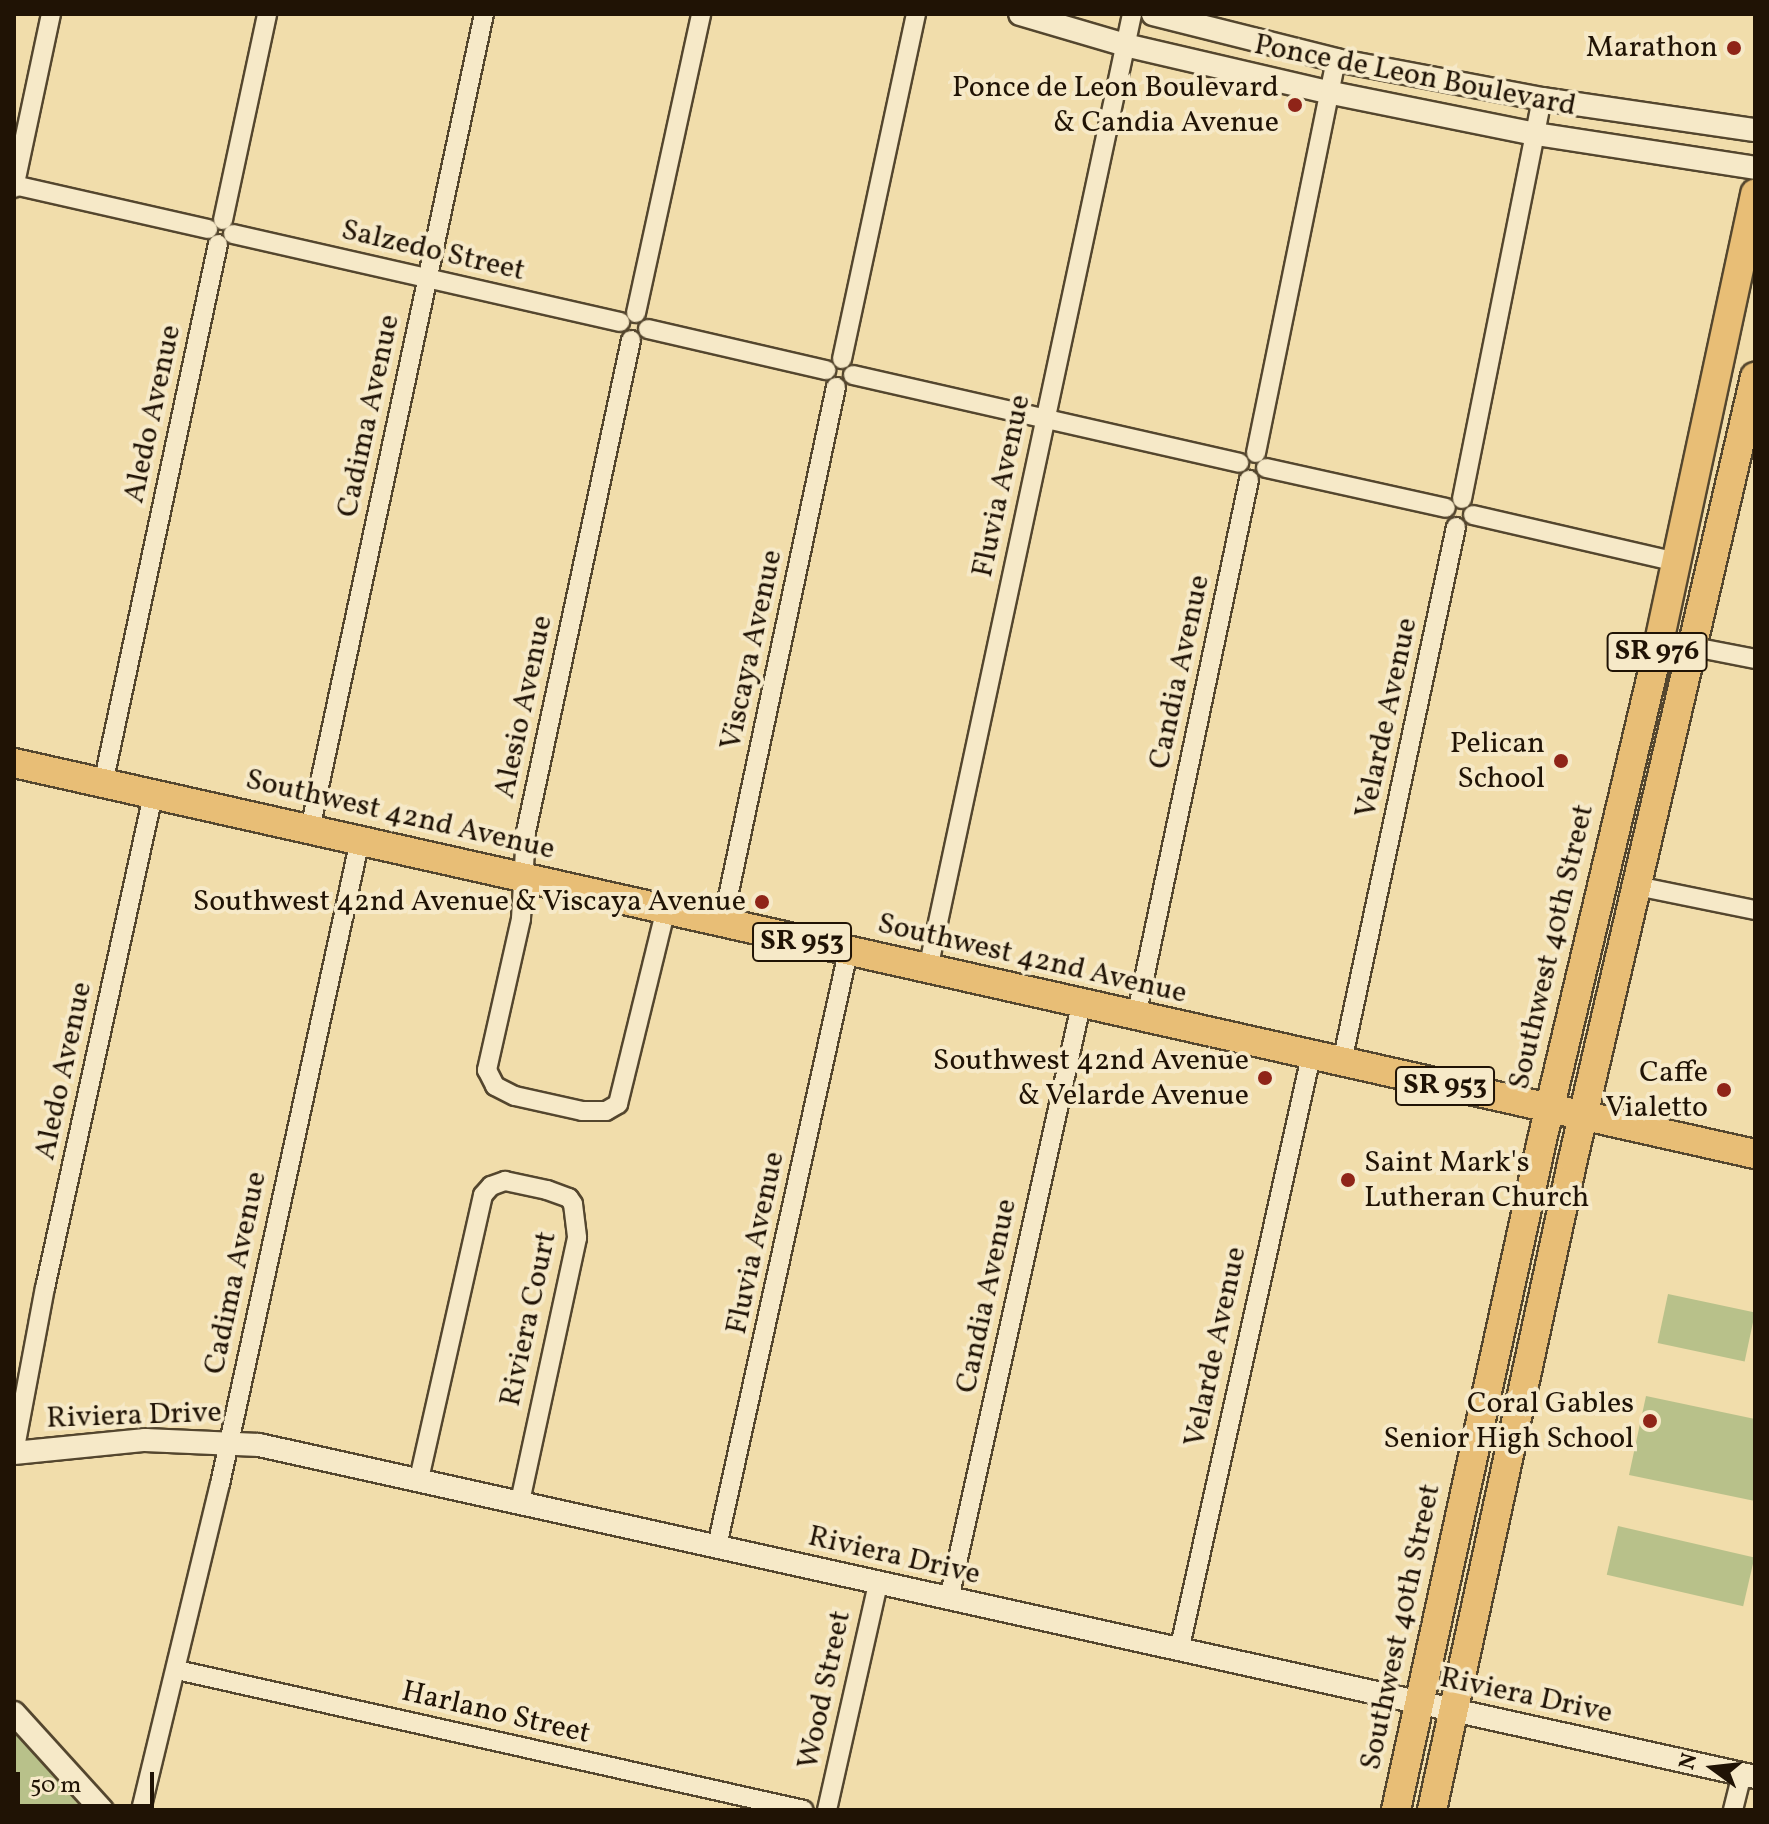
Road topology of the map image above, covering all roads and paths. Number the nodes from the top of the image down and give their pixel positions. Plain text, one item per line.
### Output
1 (51, 14) edge
2 (267, 14) edge
3 (484, 14) edge
4 (701, 14) edge
5 (916, 14) edge
6 (1020, 14) edge
7 (1132, 14) edge
8 (1153, 14) edge
9 (1125, 45) junction
10 (1336, 60) junction
11 (1332, 93) junction
12 (1542, 99) junction
13 (1755, 130) edge
14 (1536, 134) junction
15 (1755, 168) edge
16 (14, 186) edge
17 (1755, 194) edge
18 (220, 232) junction
19 (427, 278) junction
20 (628, 318) junction
21 (648, 329) junction
22 (631, 340) junction
23 (842, 359) junction
24 (826, 370) junction
25 (853, 375) junction
26 (1755, 377) edge
27 (836, 387) junction
28 (1752, 408) edge
29 (1045, 419) junction
30 (1261, 461) junction
31 (1239, 463) junction
32 (1249, 480) junction
33 (1454, 504) junction
34 (1473, 515) junction
35 (1456, 527) junction
36 (1677, 562) junction
37 (1694, 647) junction
38 (1755, 659) edge
39 (1655, 661) junction
40 (14, 763) edge
41 (103, 784) junction
42 (153, 795) junction
43 (310, 829) junction
44 (360, 840) junction
45 (523, 876) junction
46 (1637, 886) junction
47 (1755, 910) edge
48 (665, 912) junction
49 (722, 925) junction
50 (848, 952) junction
51 (928, 969) junction
52 (1081, 1005) junction
53 (1136, 1017) junction
54 (1311, 1056) junction
55 (1342, 1062) junction
56 (1549, 1108) junction
57 (1584, 1115) junction
58 (1755, 1154) edge
59 (229, 1443) junction
60 (14, 1453) edge
61 (419, 1479) junction
62 (520, 1501) junction
63 (717, 1546) junction
64 (878, 1583) junction
65 (949, 1599) junction
66 (1179, 1651) junction
67 (177, 1670) junction
68 (1419, 1703) junction
69 (1453, 1710) junction
70 (14, 1713) edge
71 (1748, 1776) edge
72 (102, 1810) edge
73 (141, 1810) edge
74 (804, 1810) edge
75 (827, 1810) edge
76 (1396, 1810) edge
77 (1432, 1810) edge
78 (1733, 1810) edge

1 - 16 street
2 - 18 street, Aledo Avenue
3 - 19 street, Cadima Avenue
4 - 20 street
5 - 23 street
6 - 9 street, Ponce de Leon Boulevard
7 - 9 street, Fluvia Avenue
8 - 10 street, Ponce de Leon Boulevard
9 - 11 street, Ponce de Leon Boulevard
9 - 29 street, Fluvia Avenue
10 - 11 street
10 - 12 street, Ponce de Leon Boulevard
11 - 14 street, Ponce de Leon Boulevard
11 - 30 street
12 - 13 street, Ponce de Leon Boulevard
12 - 14 street
14 - 15 street, Ponce de Leon Boulevard
14 - 33 street
16 - 18 street, Salzedo Street
17 - 36 main road, Southwest 40th Street / SR 976
18 - 19 street, Salzedo Street
18 - 41 street, Aledo Avenue
19 - 20 street, Salzedo Street
19 - 43 street, Cadima Avenue
20 - 21 street
20 - 22 street
21 - 22 street
21 - 24 street
22 - 45 street, Alesio Avenue
23 - 24 street
23 - 25 street
24 - 27 street
25 - 27 street
25 - 29 street
26 - 28 main road, SR 976
27 - 49 street, Viscaya Avenue
28 - 37 main road, SR 976
29 - 31 street
29 - 51 street, Fluvia Avenue
30 - 31 street
30 - 32 street
30 - 33 street
31 - 32 street
32 - 53 street, Candia Avenue
33 - 34 street
33 - 35 street
34 - 35 street
34 - 36 street
35 - 55 street, Velarde Avenue
36 - 39 main road, Southwest 40th Street / SR 976
37 - 38 street
37 - 39 street
37 - 46 main road, SR 976
39 - 56 main road, Southwest 40th Street / SR 976
40 - 41 main road, Southwest 42nd Avenue / SR 953
41 - 42 main road, Southwest 42nd Avenue / SR 953
42 - 43 main road, Southwest 42nd Avenue / SR 953
42 - 60 street, Aledo Avenue
43 - 44 main road, Southwest 42nd Avenue / SR 953
44 - 45 main road, Southwest 42nd Avenue / SR 953
44 - 59 street, Cadima Avenue
45 - 48 main road, Southwest 42nd Avenue / SR 953
45 - 48 street, Alesio Avenue
46 - 47 street
46 - 57 main road, SR 976
48 - 49 main road, Southwest 42nd Avenue / SR 953
49 - 50 main road, Southwest 42nd Avenue / SR 953
50 - 51 main road, Southwest 42nd Avenue / SR 953
50 - 63 street, Fluvia Avenue
51 - 52 main road, Southwest 42nd Avenue / SR 953
52 - 53 main road, Southwest 42nd Avenue / SR 953
52 - 65 street, Candia Avenue
53 - 54 main road, Southwest 42nd Avenue / SR 953
54 - 55 main road, Southwest 42nd Avenue / SR 953
54 - 66 street, Velarde Avenue
55 - 56 main road, Southwest 42nd Avenue / SR 953
56 - 57 main road, Southwest 42nd Avenue / SR 953
56 - 68 main road, Southwest 40th Street / SR 976
57 - 58 main road, Southwest 42nd Avenue / SR 953
57 - 69 main road, SR 976
59 - 60 street, Riviera Drive
59 - 61 street, Riviera Drive
59 - 67 street, Cadima Avenue
61 - 62 street, Riviera Drive
61 - 62 street, Riviera Court
62 - 63 street, Riviera Drive
63 - 64 street, Riviera Drive
64 - 65 street, Riviera Drive
64 - 75 street, Wood Street
65 - 66 street, Riviera Drive
66 - 68 street, Riviera Drive
67 - 73 street, Cadima Avenue
67 - 74 street, Harlano Street
68 - 69 street, Riviera Drive
68 - 76 main road, Southwest 40th Street / SR 976
69 - 71 street, Riviera Drive
69 - 77 main road, SR 976
70 - 72 street
71 - 78 street

